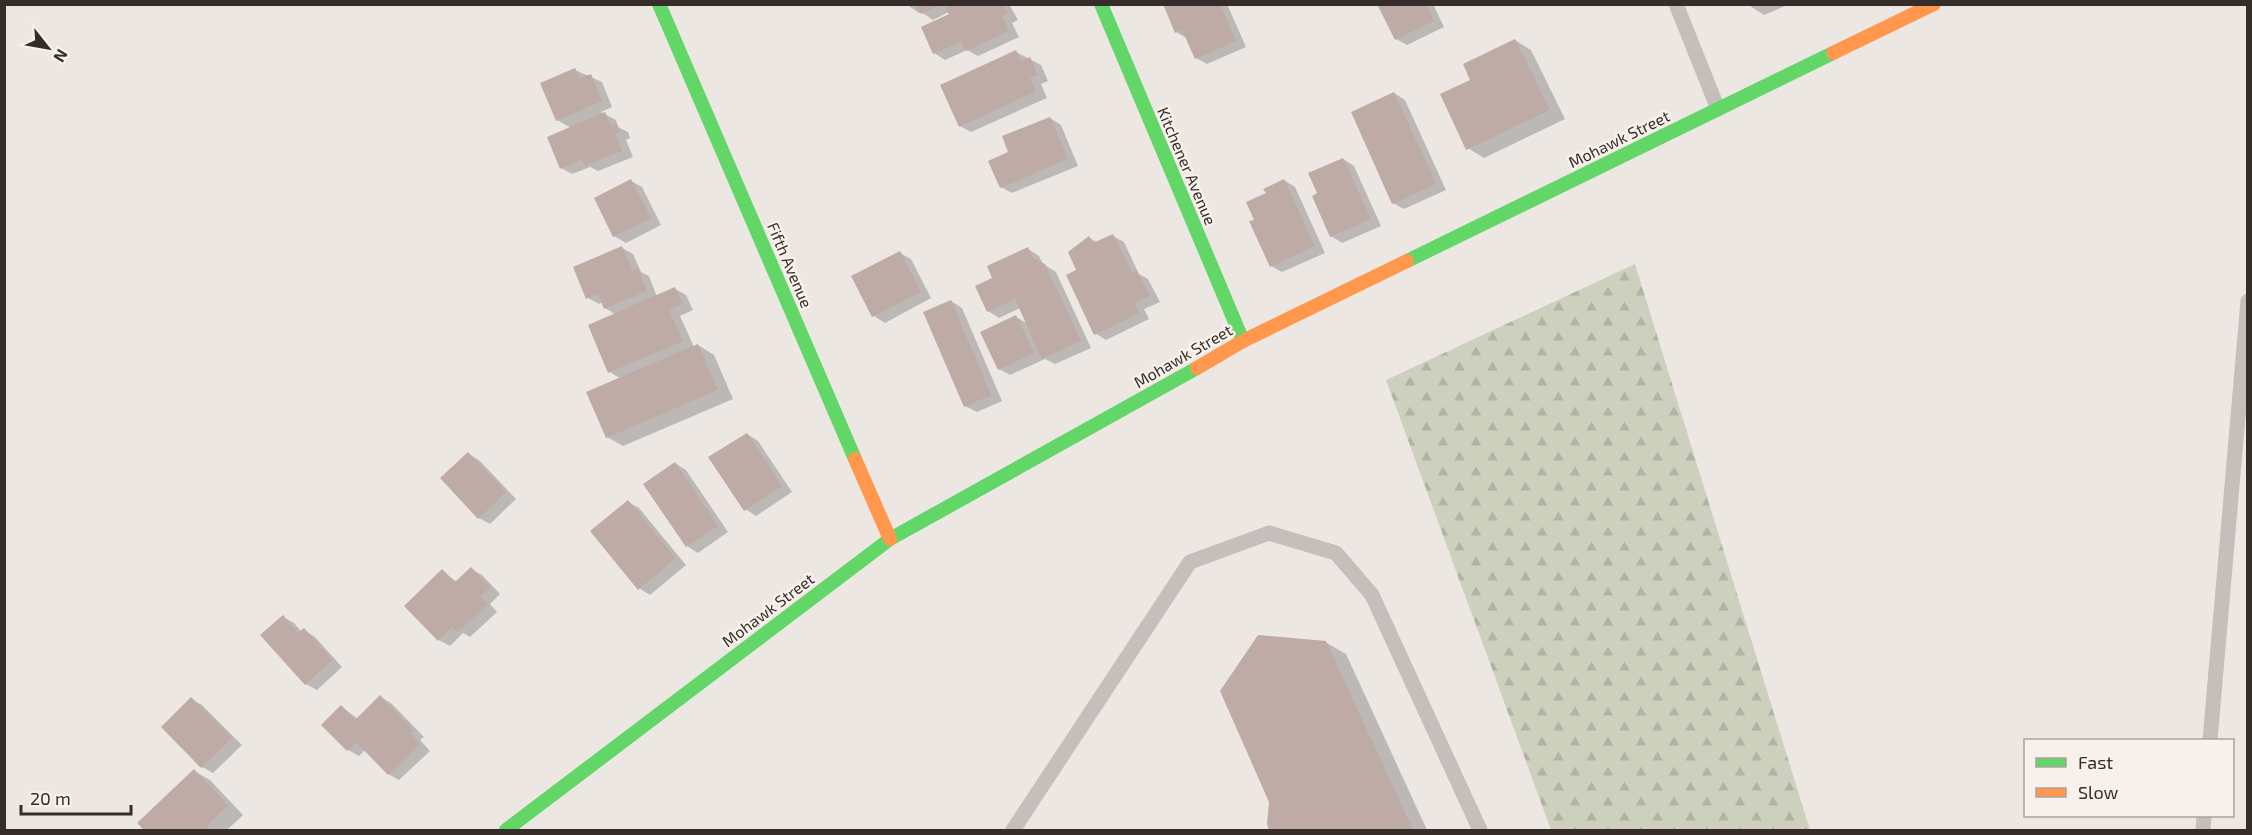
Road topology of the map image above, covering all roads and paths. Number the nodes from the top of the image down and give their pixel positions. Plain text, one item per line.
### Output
1 (659, 4) edge
2 (1101, 4) edge
3 (1676, 4) edge
4 (1934, 4) edge
5 (1718, 109) junction
6 (2247, 301) edge
7 (1243, 341) junction
8 (890, 539) junction
9 (2211, 739) edge
10 (513, 828) edge
11 (1013, 831) edge
12 (1479, 831) edge

1 - 8 street, Fifth Avenue
2 - 7 street, Kitchener Avenue
3 - 5 lane
4 - 5 street, Mohawk Street
5 - 7 street, Mohawk Street
6 - 9 lane
7 - 8 street, Mohawk Street
8 - 10 street, Mohawk Street
11 - 12 lane

